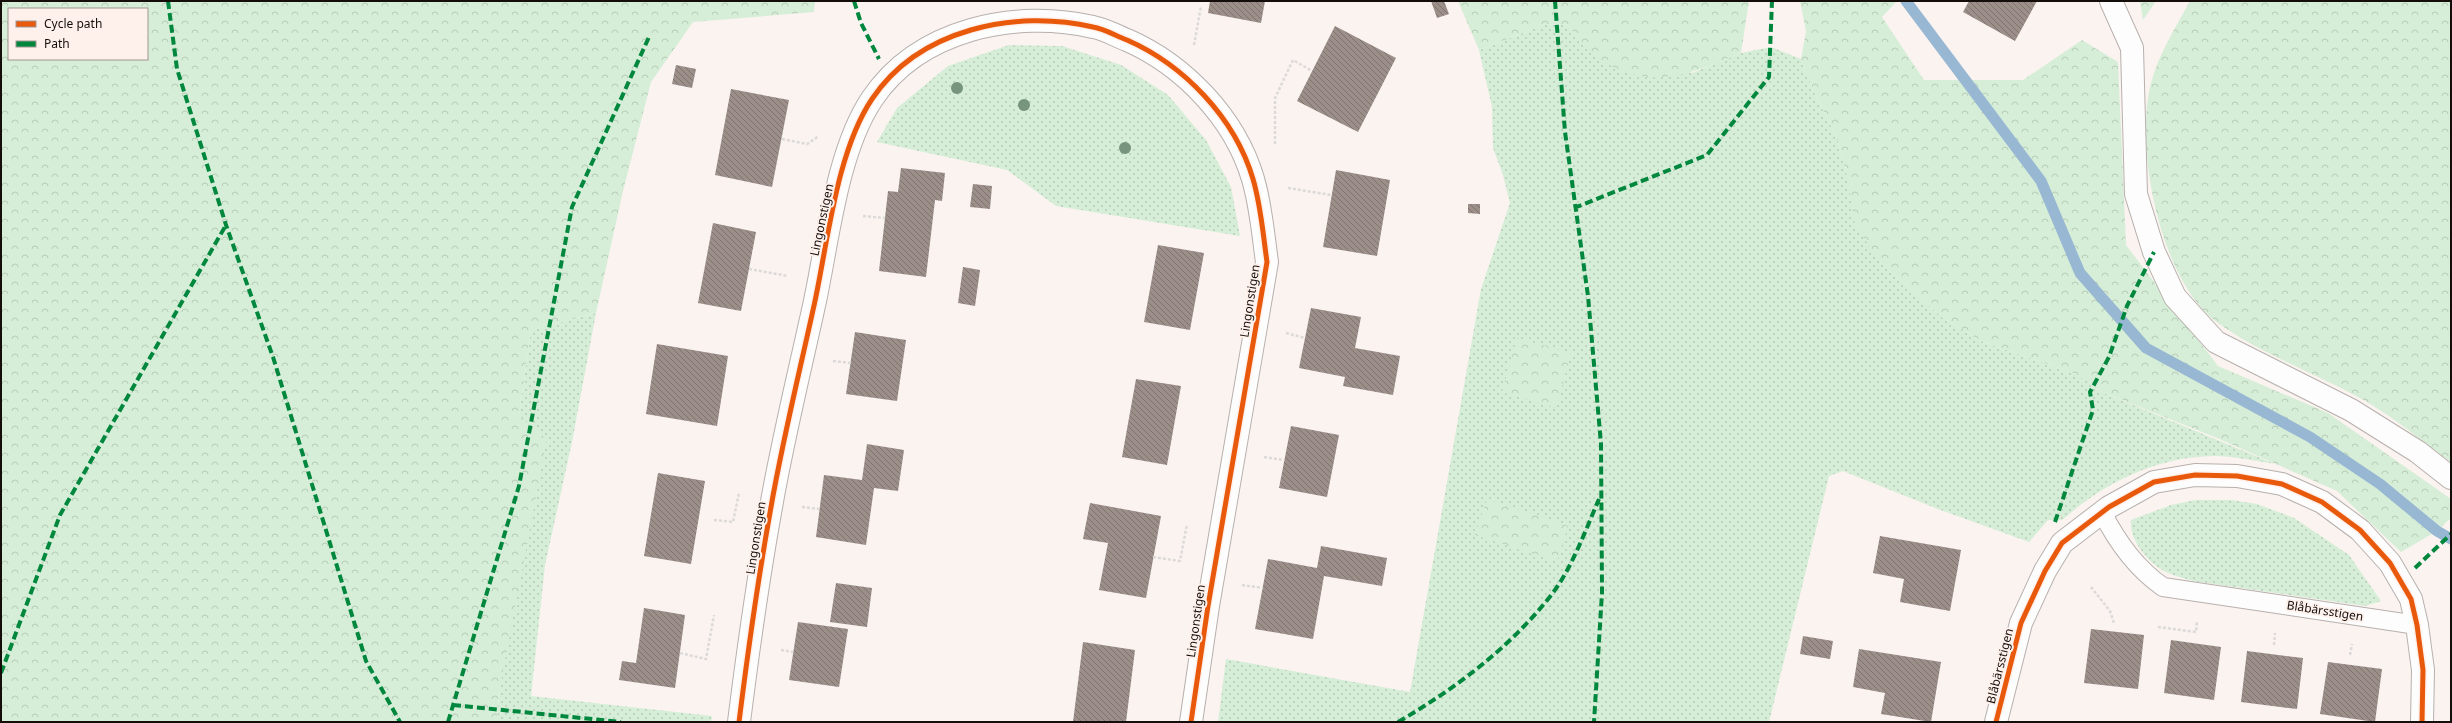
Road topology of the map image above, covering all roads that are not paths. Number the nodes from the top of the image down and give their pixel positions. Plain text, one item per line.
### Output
1 (2111, 1) edge
2 (2451, 478) edge
3 (2102, 512) junction
4 (2417, 625) junction
5 (739, 722) edge
6 (1191, 722) edge
7 (1996, 722) edge
8 (2422, 722) edge

1 - 2 street
3 - 4 lane, Blåbärsstigen
3 - 4 street, Blåbärsstigen
3 - 7 street, Blåbärsstigen
4 - 8 street, Blåbärsstigen
5 - 6 street, Lingonstigen

